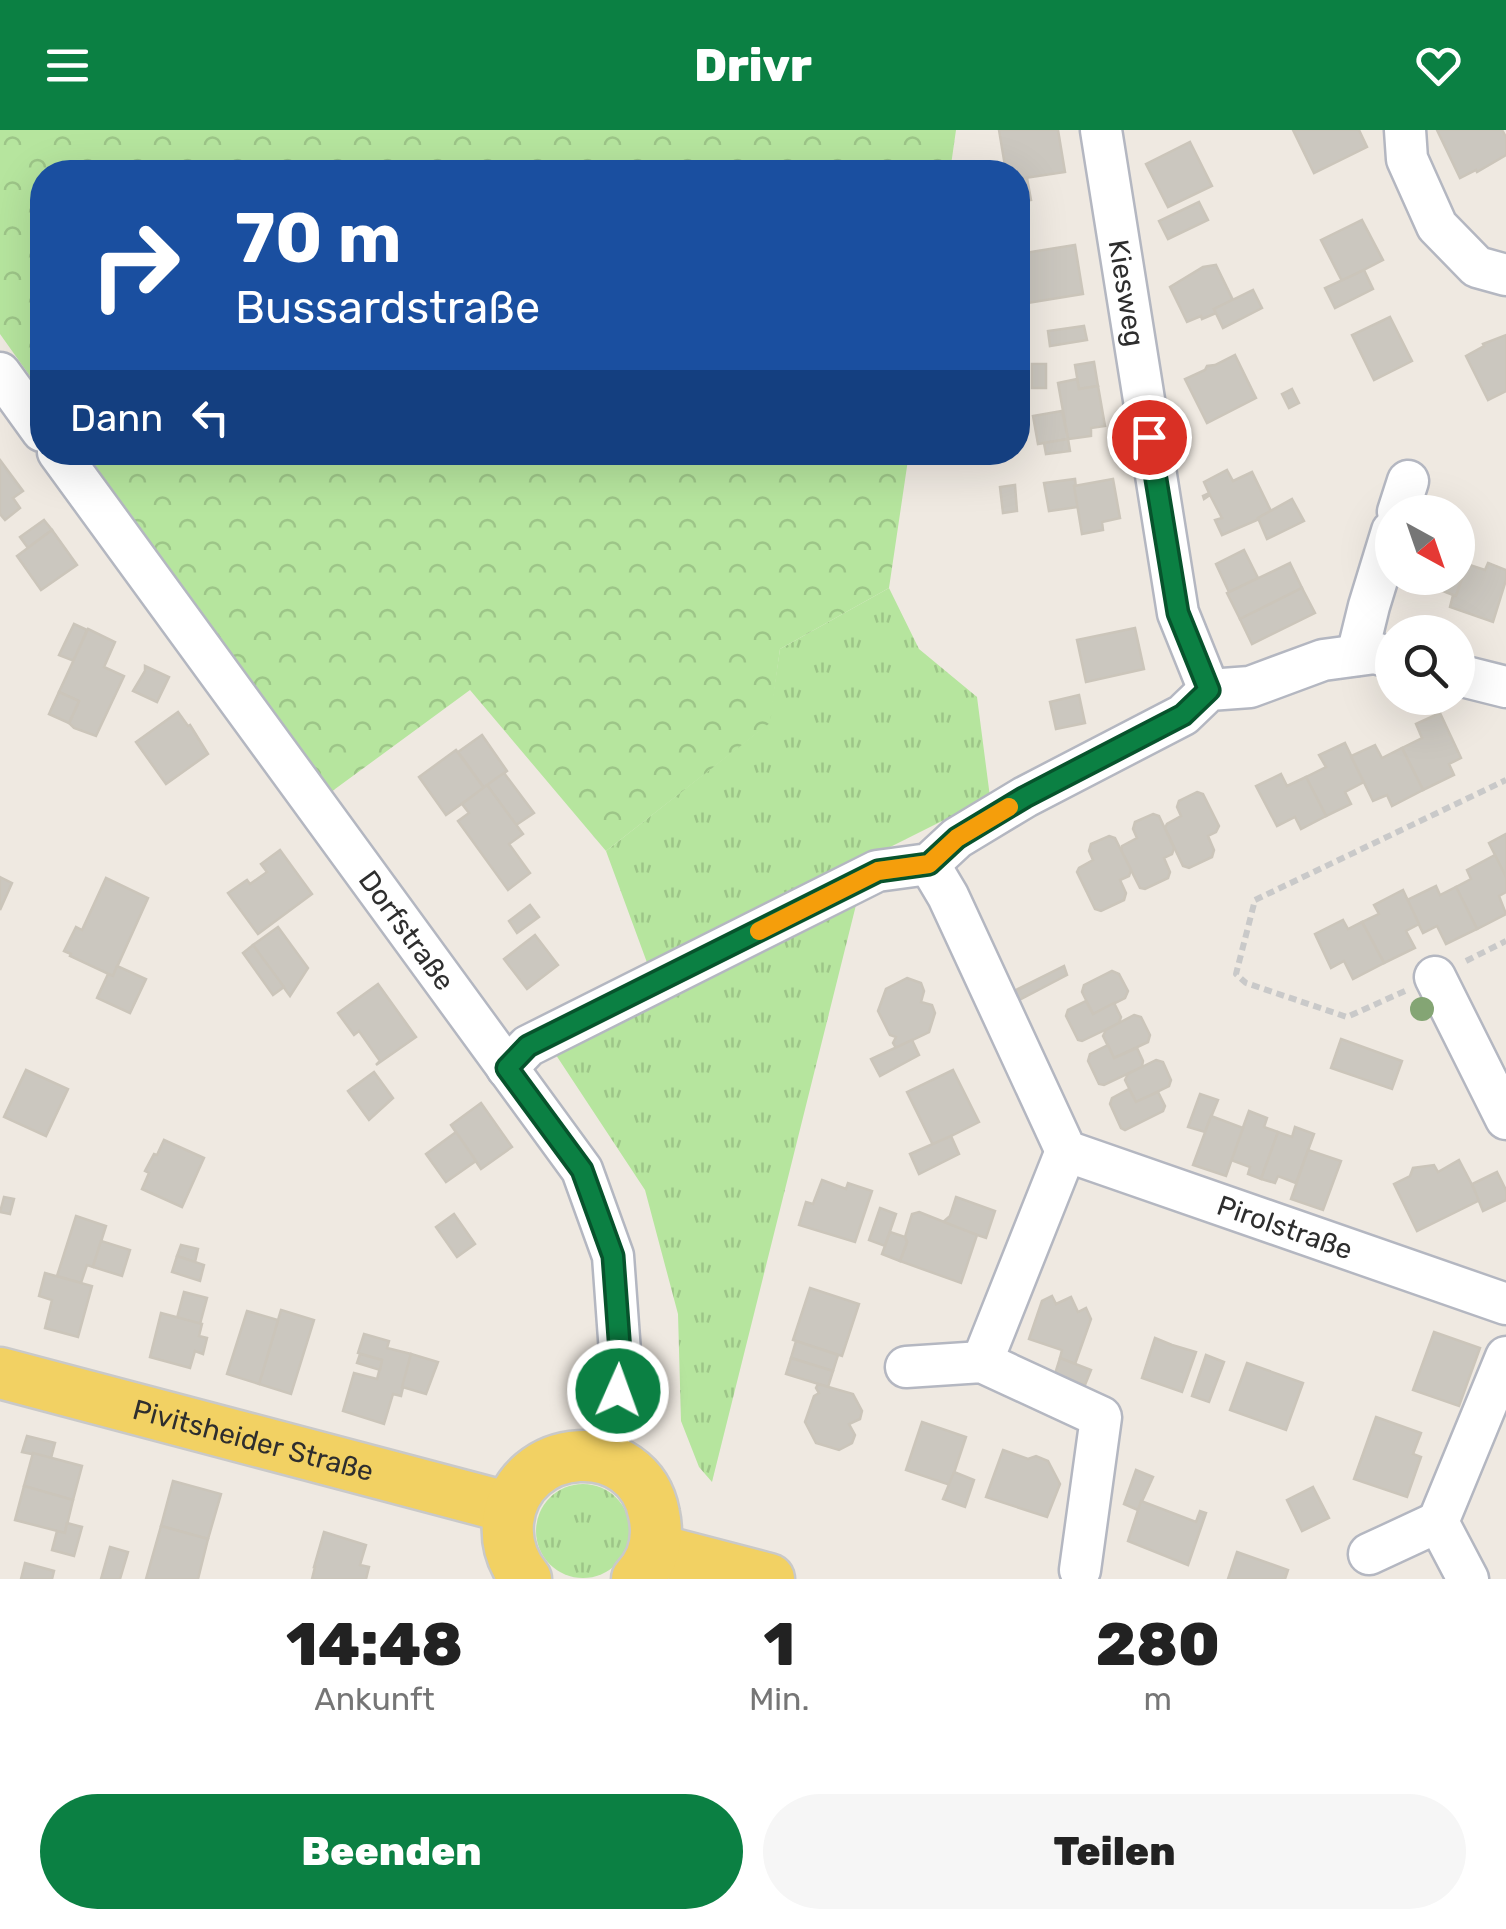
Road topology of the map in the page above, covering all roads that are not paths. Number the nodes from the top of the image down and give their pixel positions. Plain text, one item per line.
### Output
1 (1101, 130) edge
2 (1405, 130) edge
3 (1506, 276) edge
4 (0, 373) edge
5 (30, 414) edge
6 (67, 465) edge
7 (1375, 586) edge
8 (1375, 656) edge
9 (1475, 680) edge
10 (1506, 688) edge
11 (1209, 690) junction
12 (929, 864) junction
13 (1435, 977) road end
14 (507, 1068) junction
15 (1506, 1119) edge
16 (1066, 1151) junction
17 (1506, 1304) edge
18 (982, 1362) junction
19 (906, 1366) dead end
20 (1504, 1368) edge
21 (0, 1373) edge
22 (606, 1458) junction
23 (510, 1508) junction
24 (1438, 1522) junction
25 (1370, 1554) dead end
26 (646, 1564) edge
27 (1080, 1570) dead end
28 (526, 1579) edge
29 (769, 1579) edge
30 (1468, 1579) edge

1 - 11 street, Kiesweg
2 - 3 street
4 - 5 street
6 - 14 street, Dorfstraße
7 - 8 street
8 - 11 street
9 - 10 street
11 - 12 street
12 - 14 street
12 - 16 street
13 - 15 street
14 - 22 street, Dorfstraße
16 - 17 street, Pirolstraße
16 - 18 street
18 - 19 street
18 - 27 street
20 - 24 street
21 - 23 main road, Pivitsheider Straße
22 - 23 main road
22 - 26 main road
23 - 28 main road
24 - 25 street
24 - 30 street
26 - 29 main road

